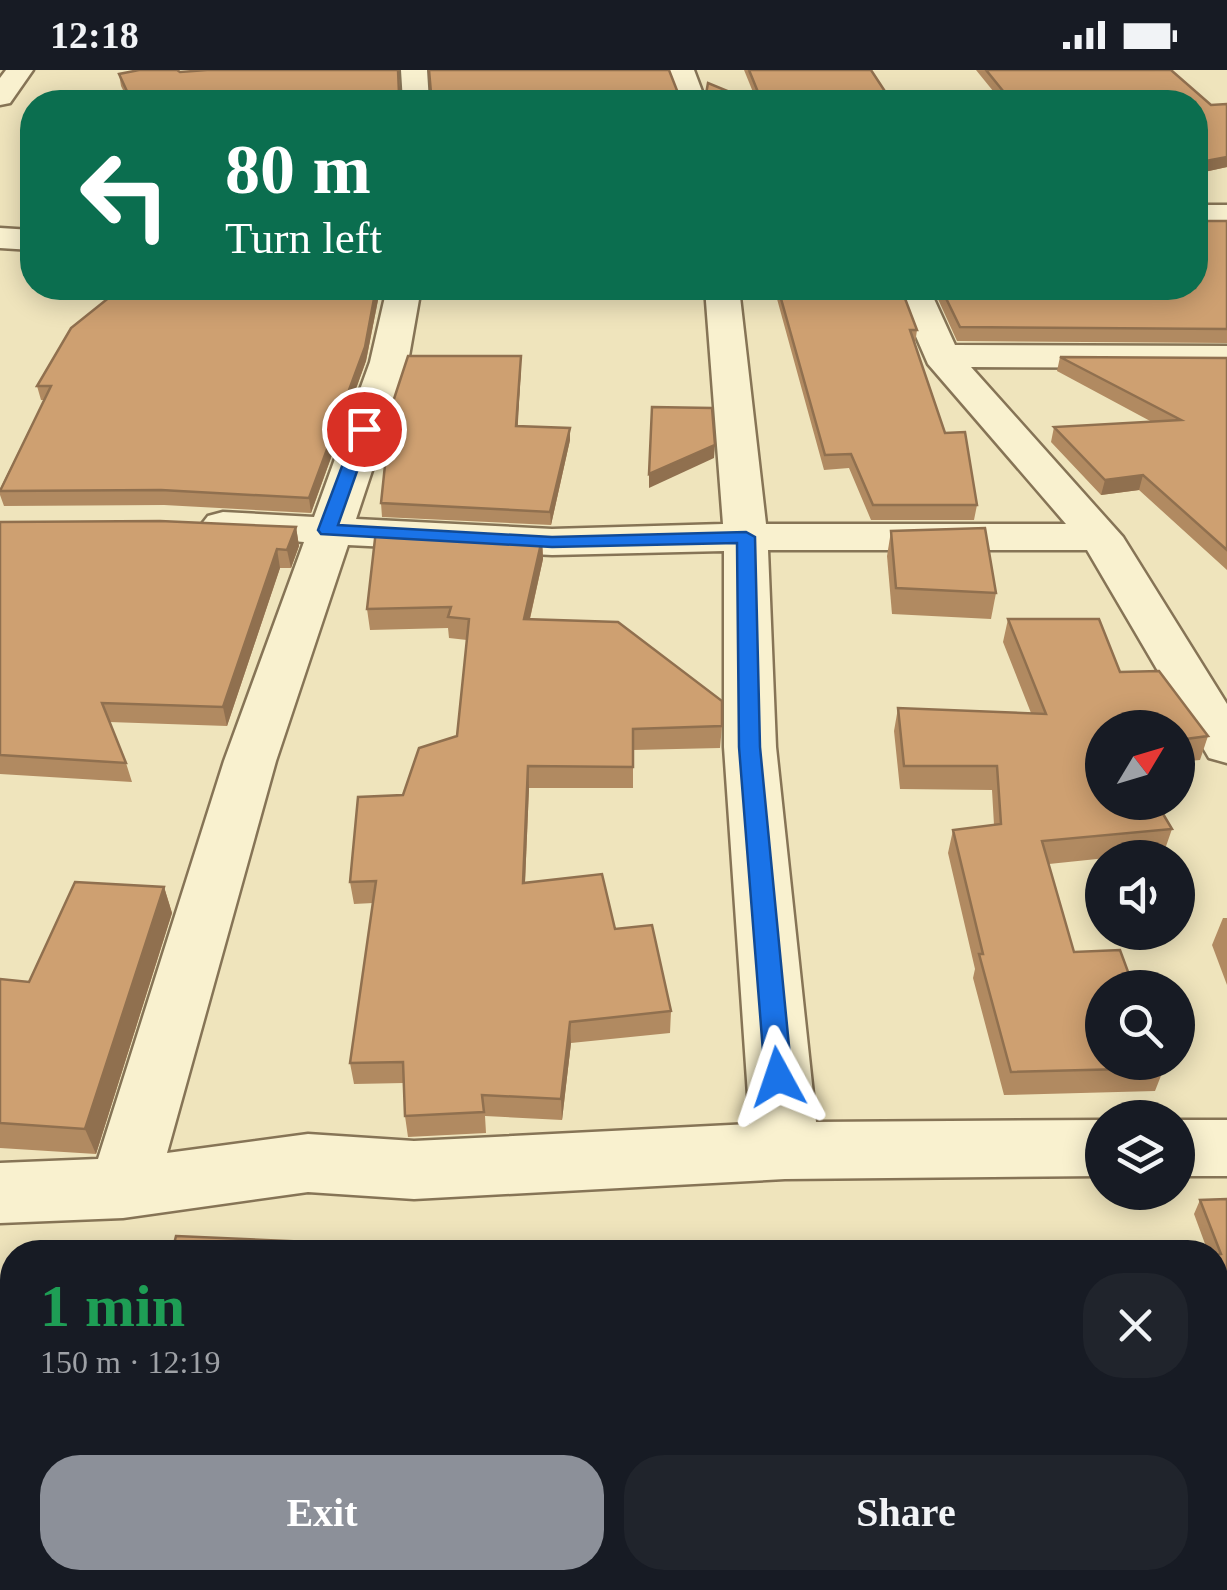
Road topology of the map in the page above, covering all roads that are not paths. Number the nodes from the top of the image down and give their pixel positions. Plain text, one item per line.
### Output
1 (20, 70) edge
2 (0, 97) edge
3 (401, 300) edge
4 (723, 300) edge
5 (917, 300) edge
6 (941, 356) junction
7 (1227, 357) edge
8 (182, 522) edge
9 (327, 530) junction
10 (746, 537) junction
11 (1101, 537) junction
12 (1227, 746) edge
13 (1085, 1148) edge
14 (1195, 1148) edge
15 (1227, 1148) edge
16 (785, 1151) junction
17 (123, 1188) junction
18 (0, 1193) edge

1 - 2 street
3 - 9 street
4 - 10 street
5 - 6 street
6 - 7 street
6 - 11 street
8 - 9 street
9 - 10 street
9 - 17 street
10 - 11 street
10 - 16 street
11 - 12 street
13 - 16 street
14 - 15 street
16 - 17 street
17 - 18 street

